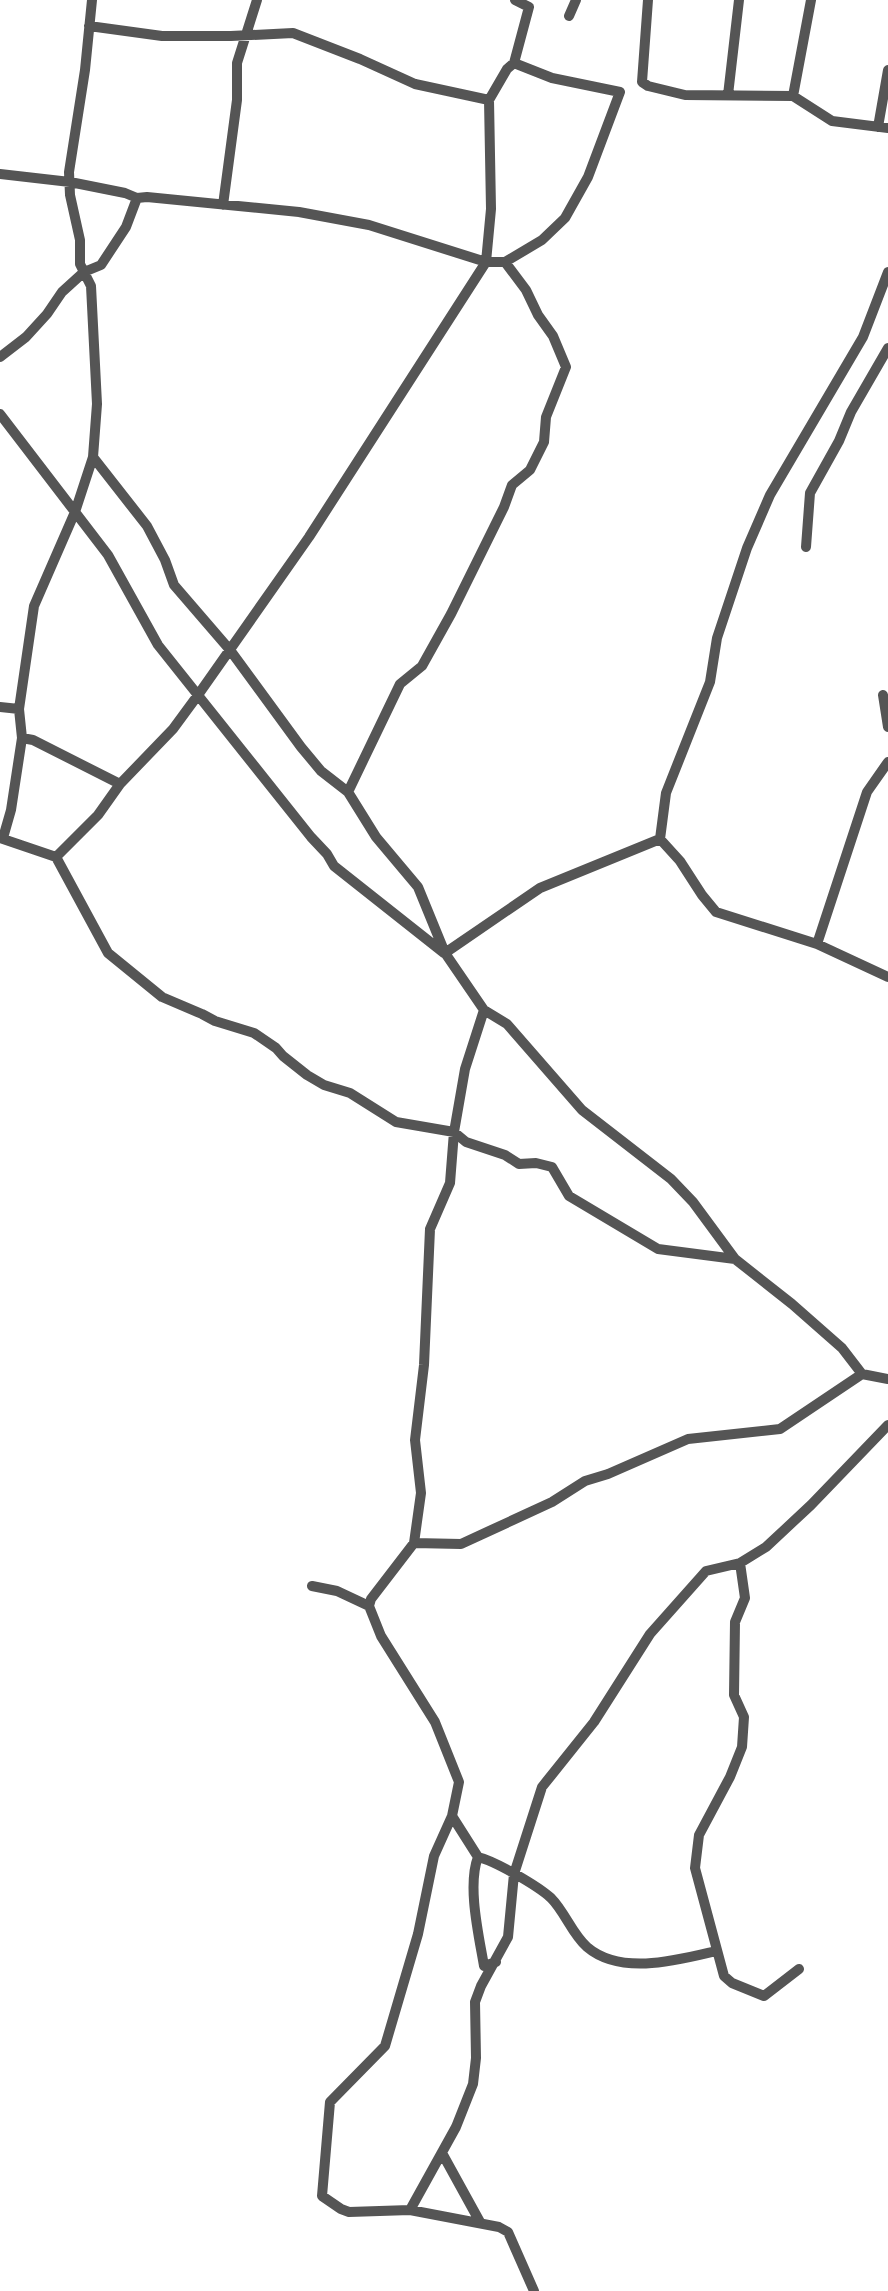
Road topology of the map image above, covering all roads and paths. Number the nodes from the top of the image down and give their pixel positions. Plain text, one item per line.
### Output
1 (92, 0) edge
2 (257, 0) edge
3 (516, 0) edge
4 (576, 0) edge
5 (648, 0) edge
6 (739, 0) edge
7 (811, 0) edge
8 (569, 16) dead end
9 (89, 26) junction
10 (245, 34) junction
11 (514, 63) junction
12 (888, 70) edge
13 (728, 95) junction
14 (793, 96) junction
15 (489, 100) junction
16 (883, 127) edge
17 (0, 174) edge
18 (70, 182) junction
19 (138, 198) junction
20 (223, 205) junction
21 (486, 262) junction
22 (505, 262) junction
23 (84, 272) junction
24 (888, 272) edge
25 (888, 348) edge
26 (0, 357) edge
27 (0, 414) edge
28 (93, 457) junction
29 (75, 512) junction
30 (806, 546) dead end
31 (230, 650) junction
32 (198, 695) junction
33 (883, 696) dead end
34 (0, 708) edge
35 (19, 709) junction
36 (888, 726) edge
37 (22, 738) junction
38 (888, 762) edge
39 (120, 784) junction
40 (348, 792) junction
41 (1, 838) edge
42 (660, 839) junction
43 (56, 857) junction
44 (817, 944) junction
45 (445, 953) junction
46 (888, 977) edge
47 (484, 1010) junction
48 (454, 1132) junction
49 (735, 1259) junction
50 (862, 1374) junction
51 (888, 1379) edge
52 (888, 1425) edge
53 (414, 1543) junction
54 (740, 1563) junction
55 (312, 1586) dead end
56 (369, 1606) junction
57 (452, 1816) junction
58 (478, 1857) junction
59 (514, 1874) junction
60 (716, 1951) junction
61 (496, 1962) junction
62 (799, 1969) dead end
63 (442, 2153) junction
64 (410, 2210) junction
65 (480, 2222) junction
66 (534, 2291) edge

1 - 9 street
2 - 10 street
3 - 11 street
4 - 8 street
5 - 13 street
6 - 13 street
7 - 14 street
9 - 10 street
9 - 18 street
10 - 15 street
10 - 20 street
11 - 15 street
11 - 22 street
12 - 16 street
13 - 14 street
14 - 16 street
15 - 21 street
17 - 18 street
18 - 19 street
18 - 23 street
19 - 20 street
19 - 23 street
20 - 21 street
21 - 22 street
21 - 31 street
22 - 40 street
23 - 26 street
23 - 28 street
24 - 42 street
25 - 30 street
27 - 29 street
28 - 29 street
28 - 31 street
29 - 32 street
29 - 35 street
31 - 32 street
31 - 40 street
32 - 39 street
32 - 45 street
33 - 36 street
34 - 35 street
35 - 37 street
37 - 39 street
37 - 41 street
38 - 44 street
39 - 43 street
40 - 45 street
41 - 43 street
42 - 44 street
42 - 45 street
43 - 48 street
44 - 46 street
45 - 47 street
47 - 48 street
47 - 49 street
48 - 49 street
48 - 53 street
49 - 50 street
50 - 51 street
50 - 53 street
52 - 54 street
53 - 56 street
54 - 59 street
54 - 60 street
55 - 56 street
56 - 57 street
57 - 58 street
57 - 64 street
58 - 59 street
58 - 61 street
59 - 60 street
59 - 61 street
60 - 62 street
61 - 63 street
63 - 64 street
63 - 65 street
64 - 65 street
65 - 66 street

